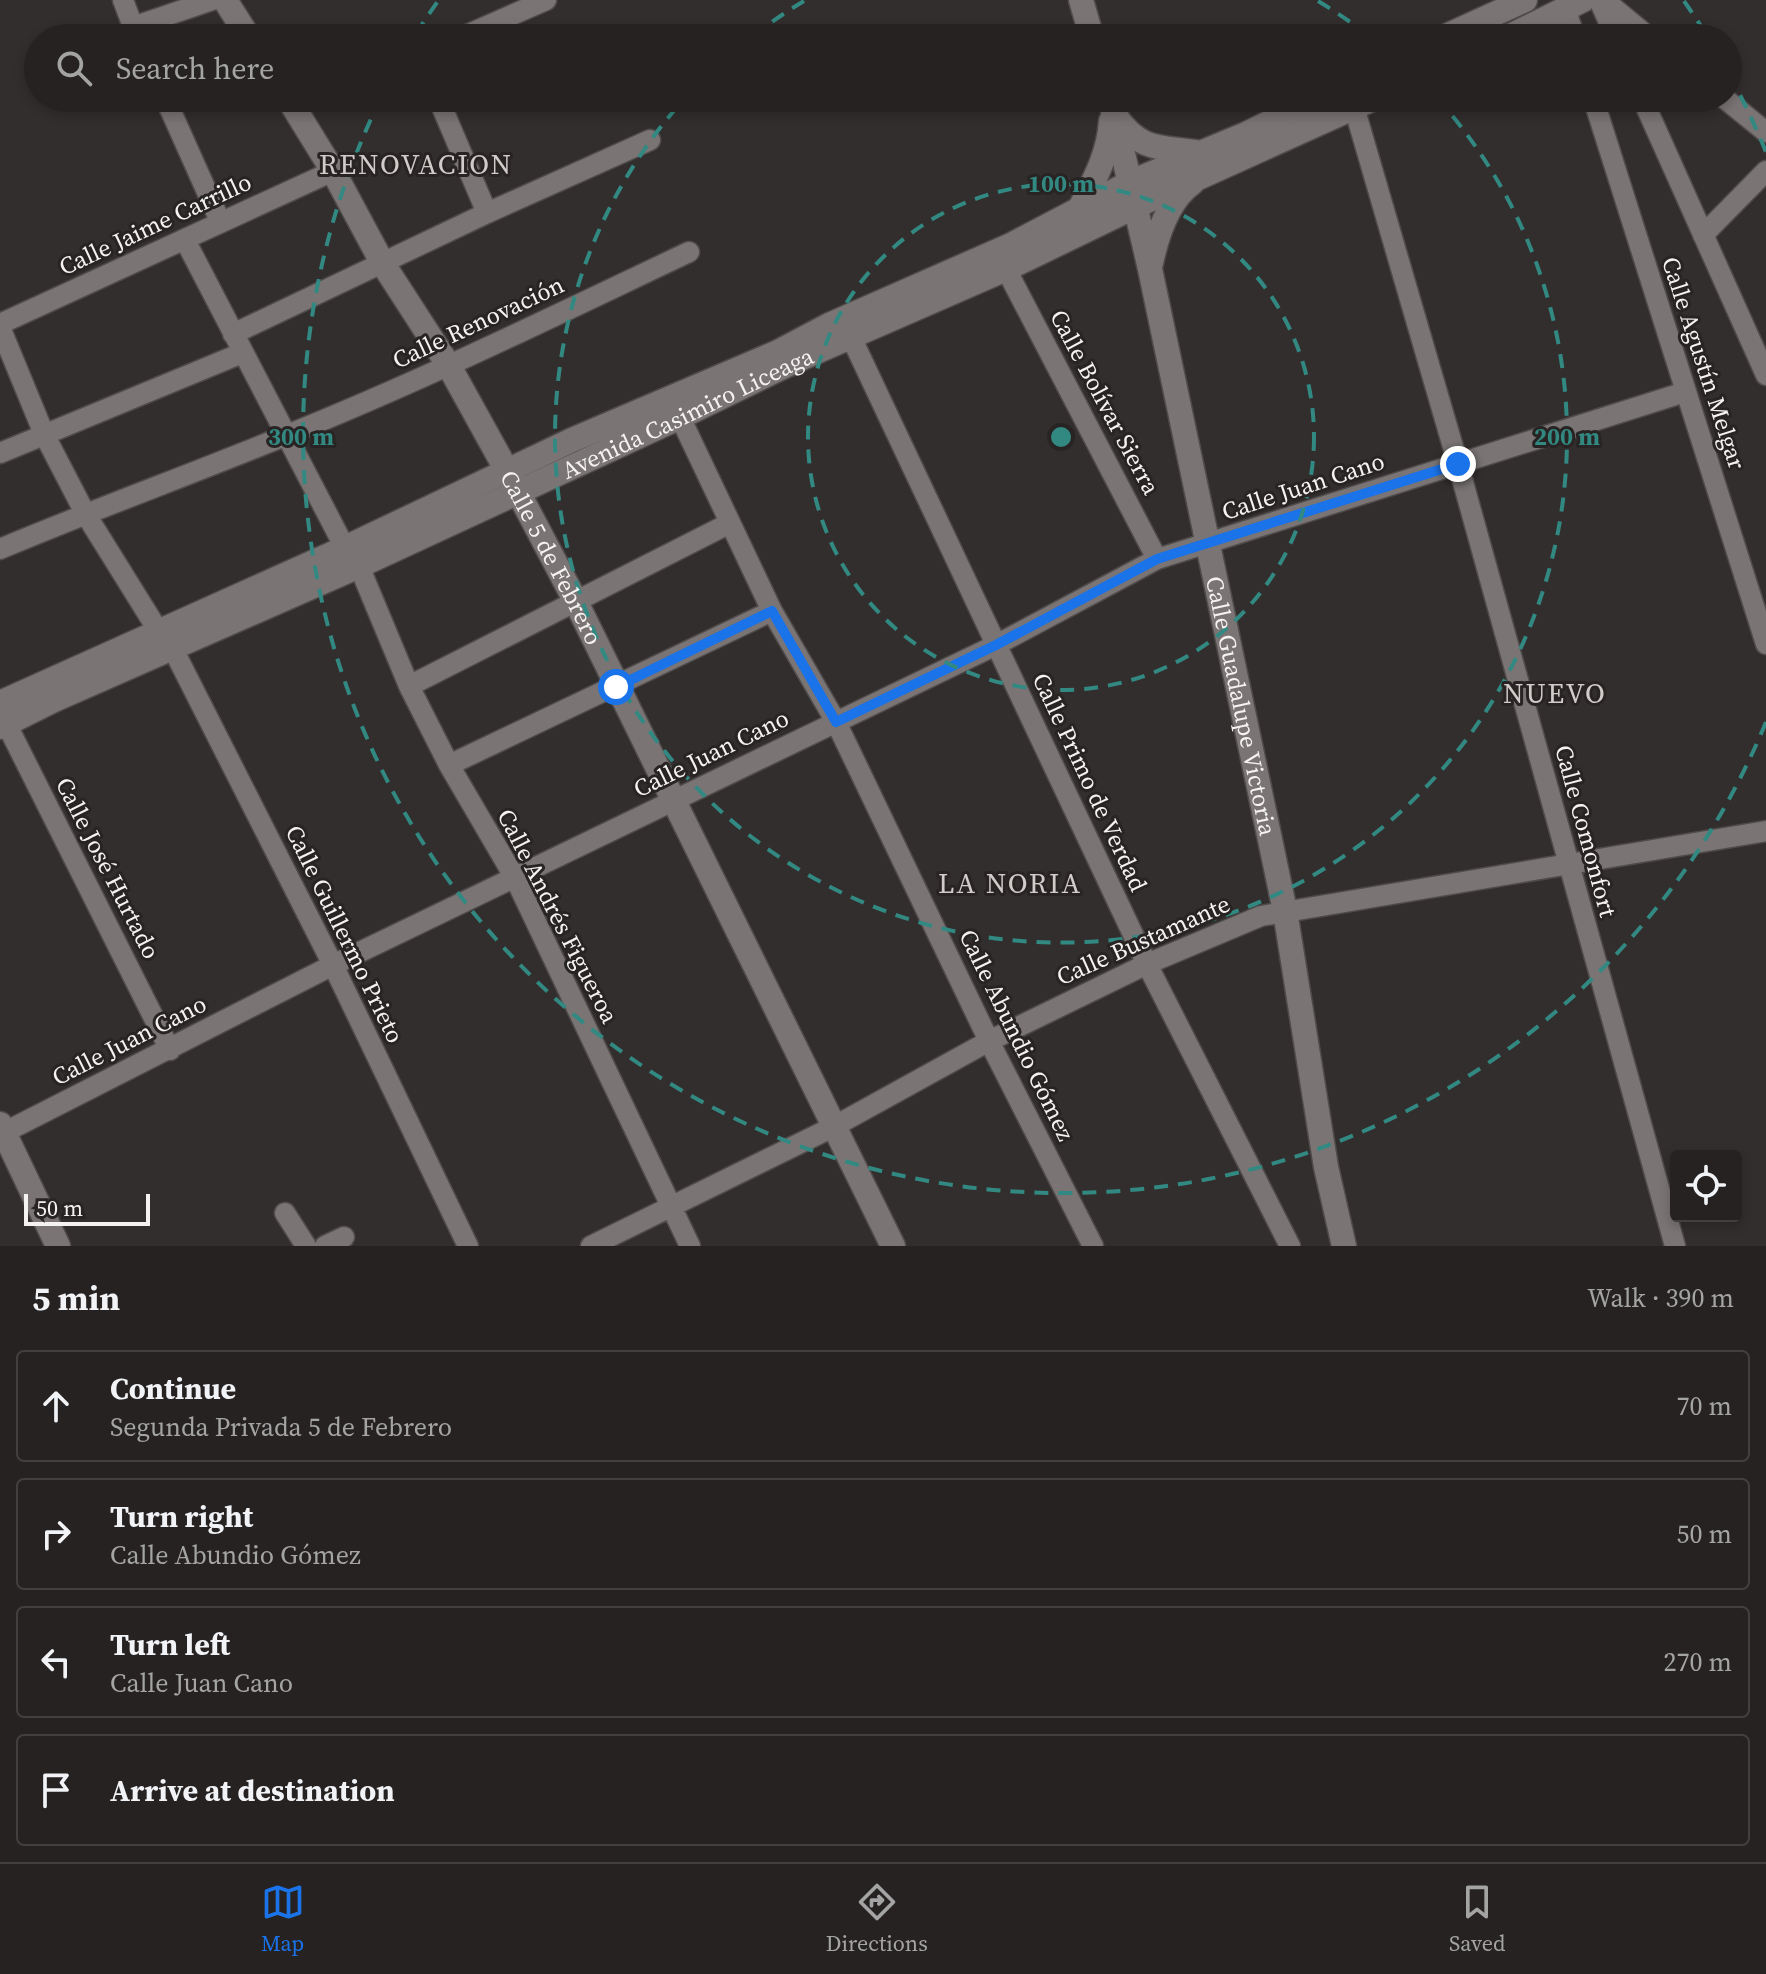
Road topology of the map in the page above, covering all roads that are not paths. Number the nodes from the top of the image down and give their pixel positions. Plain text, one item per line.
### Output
1 (123, 0) edge
2 (212, 0) edge
3 (225, 0) edge
4 (546, 0) edge
5 (1525, 0) edge
6 (1601, 0) edge
7 (1083, 1) edge
8 (1574, 4) edge
9 (132, 24) edge
10 (156, 24) edge
11 (240, 24) edge
12 (492, 24) edge
13 (1089, 24) edge
14 (1473, 24) edge
15 (1534, 24) edge
16 (1575, 24) edge
17 (1610, 24) edge
18 (1632, 24) edge
19 (171, 112) edge
20 (300, 112) edge
21 (444, 112) edge
22 (1112, 112) edge
23 (1114, 112) edge
24 (1116, 112) edge
25 (1291, 112) edge
26 (1340, 112) edge
27 (1366, 112) edge
28 (1597, 112) edge
29 (1648, 112) edge
30 (1741, 112) edge
31 (1766, 132) edge
32 (650, 140) dead end
33 (1199, 164) junction
34 (333, 171) junction
35 (1766, 171) edge
36 (1131, 182) junction
37 (1136, 206) junction
38 (1080, 208) junction
39 (487, 213) junction
40 (220, 221) junction
41 (1703, 235) junction
42 (185, 240) junction
43 (689, 252) dead end
44 (383, 264) junction
45 (1006, 269) junction
46 (1150, 269) junction
47 (0, 326) edge
48 (233, 334) junction
49 (851, 337) junction
50 (242, 353) junction
51 (449, 366) junction
52 (1764, 368) edge
53 (1685, 392) junction
54 (680, 417) junction
55 (44, 434) junction
56 (287, 435) junction
57 (0, 453) edge
58 (1458, 464) junction
59 (511, 481) junction
60 (85, 513) junction
61 (730, 523) junction
62 (1208, 543) junction
63 (0, 549) edge
64 (352, 557) junction
65 (1157, 559) junction
66 (576, 602) junction
67 (772, 611) junction
68 (166, 640) junction
69 (1766, 644) edge
70 (996, 645) junction
71 (409, 686) junction
72 (616, 687) junction
73 (2, 716) edge
74 (836, 722) junction
75 (449, 765) junction
76 (672, 800) junction
77 (1766, 831) edge
78 (1568, 863) junction
79 (515, 878) junction
80 (1285, 911) junction
81 (1147, 964) junction
82 (333, 965) junction
83 (989, 1041) junction
84 (170, 1050) junction
85 (833, 1127) junction
86 (2, 1128) edge
87 (670, 1207) junction
88 (285, 1213) dead end
89 (1338, 1222) junction
90 (58, 1246) edge
91 (306, 1246) edge
92 (468, 1246) edge
93 (591, 1246) edge
94 (690, 1246) edge
95 (893, 1246) edge
96 (1093, 1246) edge
97 (1290, 1246) edge
98 (1331, 1246) edge
99 (1344, 1246) edge
100 (1675, 1246) edge

1 - 9 street
2 - 10 street
3 - 11 main road
4 - 12 street
5 - 14 main road
6 - 17 street
6 - 18 street
7 - 13 main road
8 - 15 main road
8 - 16 street
19 - 40 street
20 - 34 main road, Calle 5 de Febrero
21 - 39 street
22 - 38 main road
23 - 36 main road, Calle Guadalupe Victoria
24 - 33 main road
25 - 33 main road, Avenida Casimiro Liceaga
26 - 33 main road, Avenida Casimiro Liceaga
27 - 58 street, Calle Comonfort
28 - 53 street, Calle Agustín Melgar
29 - 41 street
30 - 31 street
32 - 39 street
33 - 36 main road, Avenida Casimiro Liceaga
33 - 37 main road, Avenida Casimiro Liceaga
33 - 46 main road
34 - 40 street, Calle Jaime Carrillo
34 - 44 main road, Calle 5 de Febrero
35 - 41 street
36 - 37 main road, Calle Guadalupe Victoria
36 - 38 main road, Avenida Casimiro Liceaga
37 - 45 main road, Avenida Casimiro Liceaga
37 - 46 main road, Calle Guadalupe Victoria
38 - 59 main road, Avenida Casimiro Liceaga
39 - 44 street
40 - 42 street, Calle Jaime Carrillo
41 - 52 street
42 - 47 street, Calle Jaime Carrillo
42 - 48 street, Calle Andrés Figueroa
43 - 51 street, Calle Renovación
44 - 48 street
44 - 51 main road, Calle 5 de Febrero
45 - 49 main road, Avenida Casimiro Liceaga
45 - 65 street, Calle Bolívar Sierra
46 - 62 main road, Calle Guadalupe Victoria
47 - 55 street, Calle Guillermo Prieto
48 - 50 street, Calle Andrés Figueroa
49 - 54 main road, Avenida Casimiro Liceaga
49 - 70 street, Calle Primo de Verdad
50 - 55 street
50 - 56 street, Calle Andrés Figueroa
51 - 56 street, Calle Renovación
51 - 59 main road, Calle 5 de Febrero
53 - 58 street, Calle Juan Cano
53 - 69 street, Calle Agustín Melgar
54 - 59 main road, Avenida Casimiro Liceaga
54 - 61 street, Calle Abundio Gómez
55 - 57 street
55 - 60 street, Calle Guillermo Prieto
56 - 60 street, Calle Renovación
56 - 64 street, Calle Andrés Figueroa
58 - 62 street, Calle Juan Cano
58 - 78 street, Calle Comonfort
59 - 64 main road, Avenida Casimiro Liceaga
59 - 66 main road, Calle 5 de Febrero
60 - 63 street, Calle Renovación
60 - 68 street, Calle Guillermo Prieto
61 - 66 street
61 - 67 street, Calle Abundio Gómez
62 - 65 street, Calle Juan Cano
62 - 80 main road, Calle Guadalupe Victoria
64 - 68 main road, Avenida Casimiro Liceaga
64 - 71 street, Calle Andrés Figueroa
65 - 70 street, Calle Juan Cano
66 - 71 street
66 - 72 main road, Calle 5 de Febrero
67 - 72 street
67 - 74 street, Calle Abundio Gómez
68 - 73 main road, Avenida Casimiro Liceaga
68 - 82 street, Calle Guillermo Prieto
70 - 74 street, Calle Juan Cano
70 - 81 street, Calle Primo de Verdad
71 - 75 street, Calle Andrés Figueroa
72 - 75 street
72 - 76 main road, Calle 5 de Febrero
73 - 84 street, Calle José Hurtado
74 - 76 street, Calle Juan Cano
74 - 83 street, Calle Abundio Gómez
75 - 79 street, Calle Andrés Figueroa
76 - 79 street, Calle Juan Cano
76 - 85 main road, Calle 5 de Febrero
77 - 78 street, Calle Bustamante
78 - 80 street, Calle Bustamante
78 - 100 street, Calle Comonfort
79 - 82 street, Calle Juan Cano
79 - 87 street, Calle Andrés Figueroa
80 - 81 street, Calle Bustamante
80 - 89 main road, Calle Guadalupe Victoria
81 - 83 street, Calle Bustamante
81 - 97 street, Calle Primo de Verdad
82 - 84 street, Calle Juan Cano
82 - 92 street, Calle Guillermo Prieto
83 - 85 street, Calle Bustamante
83 - 96 street, Calle Abundio Gómez
84 - 86 street, Calle Juan Cano
85 - 87 street, Calle Bustamante
85 - 95 main road, Calle 5 de Febrero
86 - 90 main road
87 - 93 street, Calle Bustamante
87 - 94 street, Calle Andrés Figueroa
88 - 91 street
89 - 98 main road, Calle Guadalupe Victoria
89 - 99 main road, Calle Guadalupe Victoria

